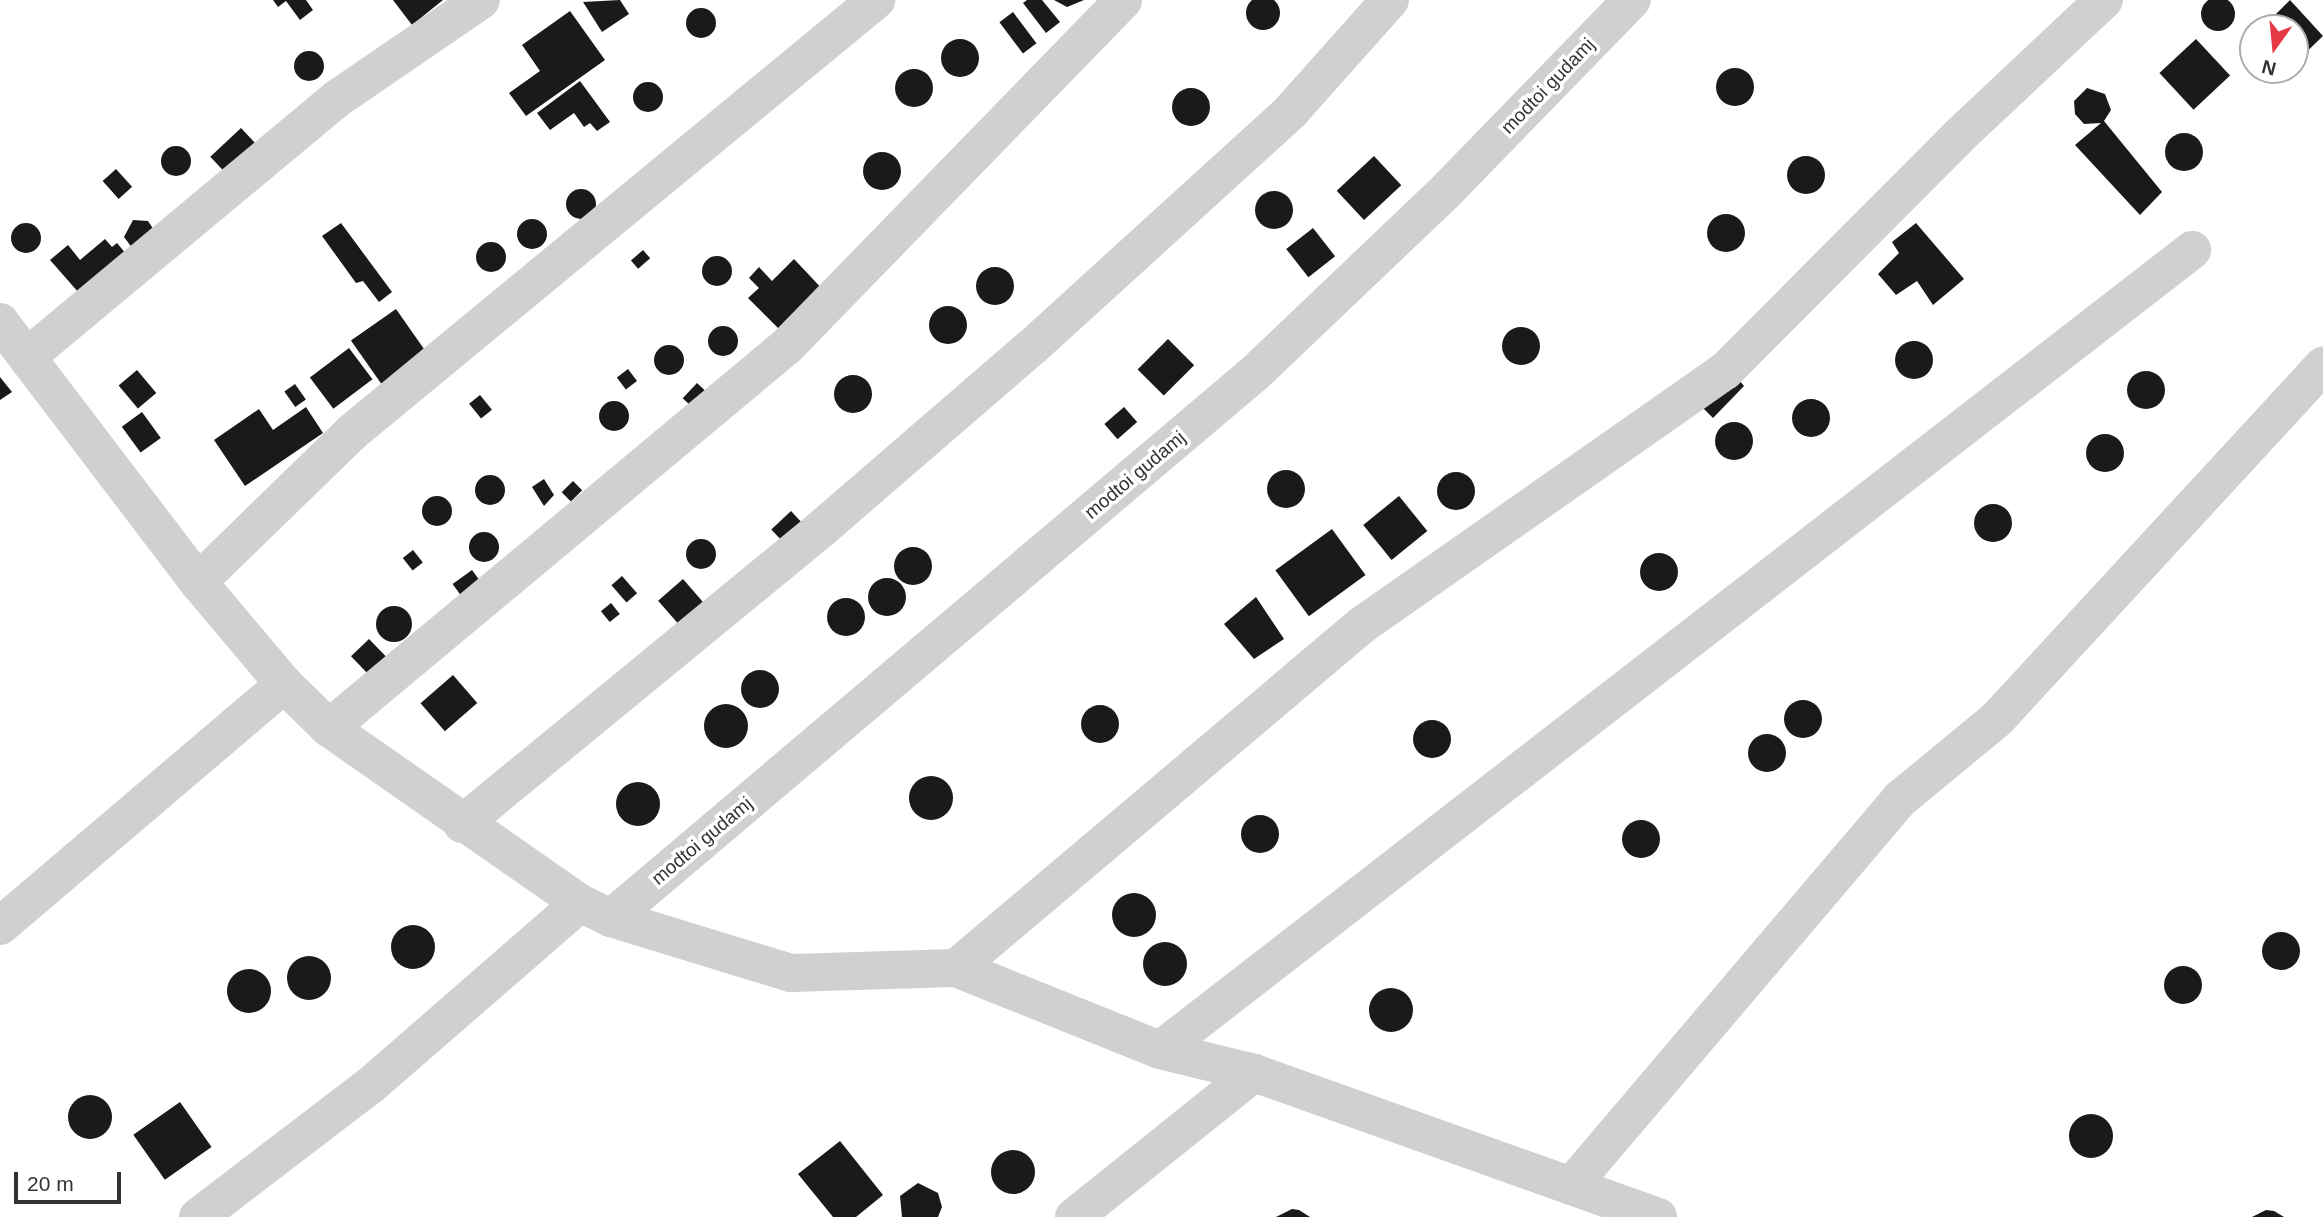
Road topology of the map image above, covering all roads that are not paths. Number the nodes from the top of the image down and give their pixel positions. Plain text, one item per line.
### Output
1 (481, 0) edge
2 (876, 0) edge
3 (1124, 0) edge
4 (1390, 0) edge
5 (1632, 0) edge
6 (2105, 0) edge
7 (2192, 250) dead end
8 (0, 322) edge
9 (28, 356) junction
10 (2323, 366) edge
11 (198, 582) junction
12 (284, 684) junction
13 (329, 728) junction
14 (462, 824) junction
15 (595, 911) junction
16 (0, 926) edge
17 (956, 968) junction
18 (1160, 1050) junction
19 (1254, 1073) junction
20 (1571, 1186) junction
21 (1651, 1216) edge
22 (198, 1217) edge
23 (1074, 1217) edge

1 - 9 street
2 - 11 street
3 - 13 street
4 - 14 street
5 - 15 street, modtoi gudamj
6 - 17 street
7 - 18 street
8 - 9 street
9 - 11 street
10 - 20 street
11 - 12 street
12 - 13 street
12 - 16 street
13 - 14 street
14 - 15 street
15 - 17 street
15 - 22 street, modtoi gudamj
17 - 18 street
18 - 19 street
19 - 20 street
19 - 23 street
20 - 21 street

